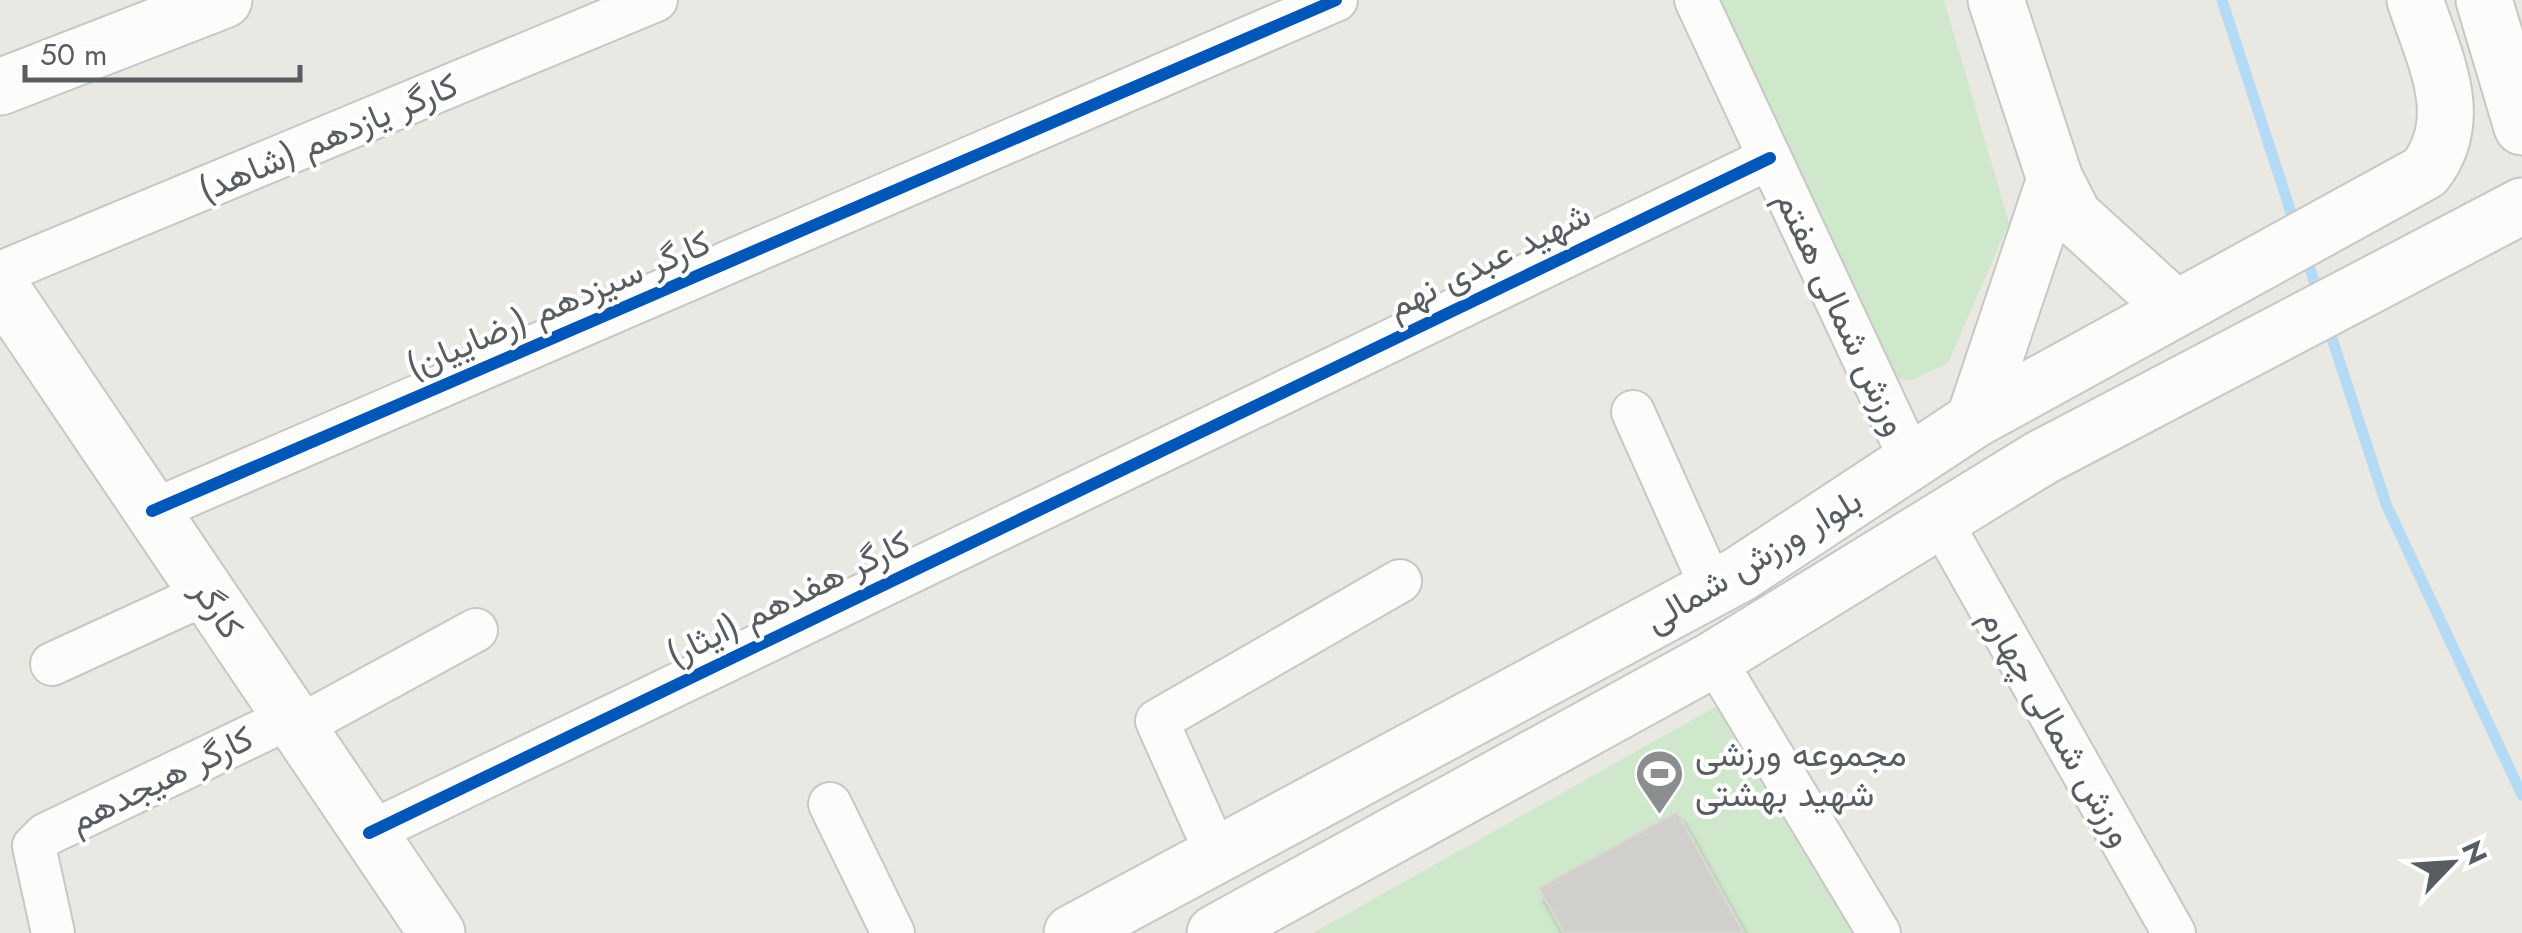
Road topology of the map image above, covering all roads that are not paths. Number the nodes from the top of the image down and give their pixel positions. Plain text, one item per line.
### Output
1 (224, 0) edge
2 (656, 0) edge
3 (1336, 0) edge
4 (1696, 0) edge
5 (1996, 0) edge
6 (2484, 0) edge
7 (2428, 4) edge
8 (0, 87) edge
9 (2522, 126) edge
10 (1770, 158) junction
11 (2055, 179) junction
12 (2501, 215) edge
13 (0, 273) edge
14 (0, 286) edge
15 (2179, 306) junction
16 (1632, 412) dead end
17 (1233, 417) joint
18 (1974, 420) junction
19 (1912, 462) junction
20 (152, 511) junction
21 (1940, 520) junction
22 (1400, 580) dead end
23 (207, 593) junction
24 (1699, 595) junction
25 (476, 630) dead end
26 (1714, 659) junction
27 (52, 664) dead end
28 (295, 722) junction
29 (830, 804) dead end
30 (369, 832) junction
31 (1217, 855) junction
32 (53, 933) edge
33 (437, 933) edge
34 (893, 933) edge
35 (1072, 933) edge
36 (1215, 933) edge
37 (1879, 933) edge
38 (2174, 933) edge

1 - 8 main road
2 - 13 street, کارگر یازدهم (شاهد)
3 - 20 street, کارگر سیزدهم (رضاییان)
4 - 10 street, ورزش شمالی هفتم
5 - 11 main road
6 - 9 main road
7 - 15 main road, بلوار ورزش شمالی
10 - 17 street, شهید عبدی نهم
10 - 19 street, ورزش شمالی هفتم
11 - 15 main road
11 - 18 main road
12 - 21 main road, بلوار ورزش شمالی
14 - 20 main road, کارگر
15 - 18 main road, بلوار ورزش شمالی
16 - 24 street
17 - 30 street, کارگر هفدهم (ایثار)
18 - 19 main road, بلوار ورزش شمالی
19 - 24 main road, بلوار ورزش شمالی
20 - 23 main road, کارگر
21 - 26 main road, بلوار ورزش شمالی
21 - 38 street, ورزش شمالی چهارم
22 - 31 street
23 - 27 street
23 - 28 main road, کارگر
24 - 26 main road
24 - 31 main road, بلوار ورزش شمالی
25 - 28 street, کارگر هیجدهم
26 - 36 main road, بلوار ورزش شمالی
26 - 37 street
28 - 30 main road, کارگر
28 - 32 street, کارگر هیجدهم
29 - 34 street
30 - 33 main road, کارگر
31 - 35 main road, بلوار ورزش شمالی

